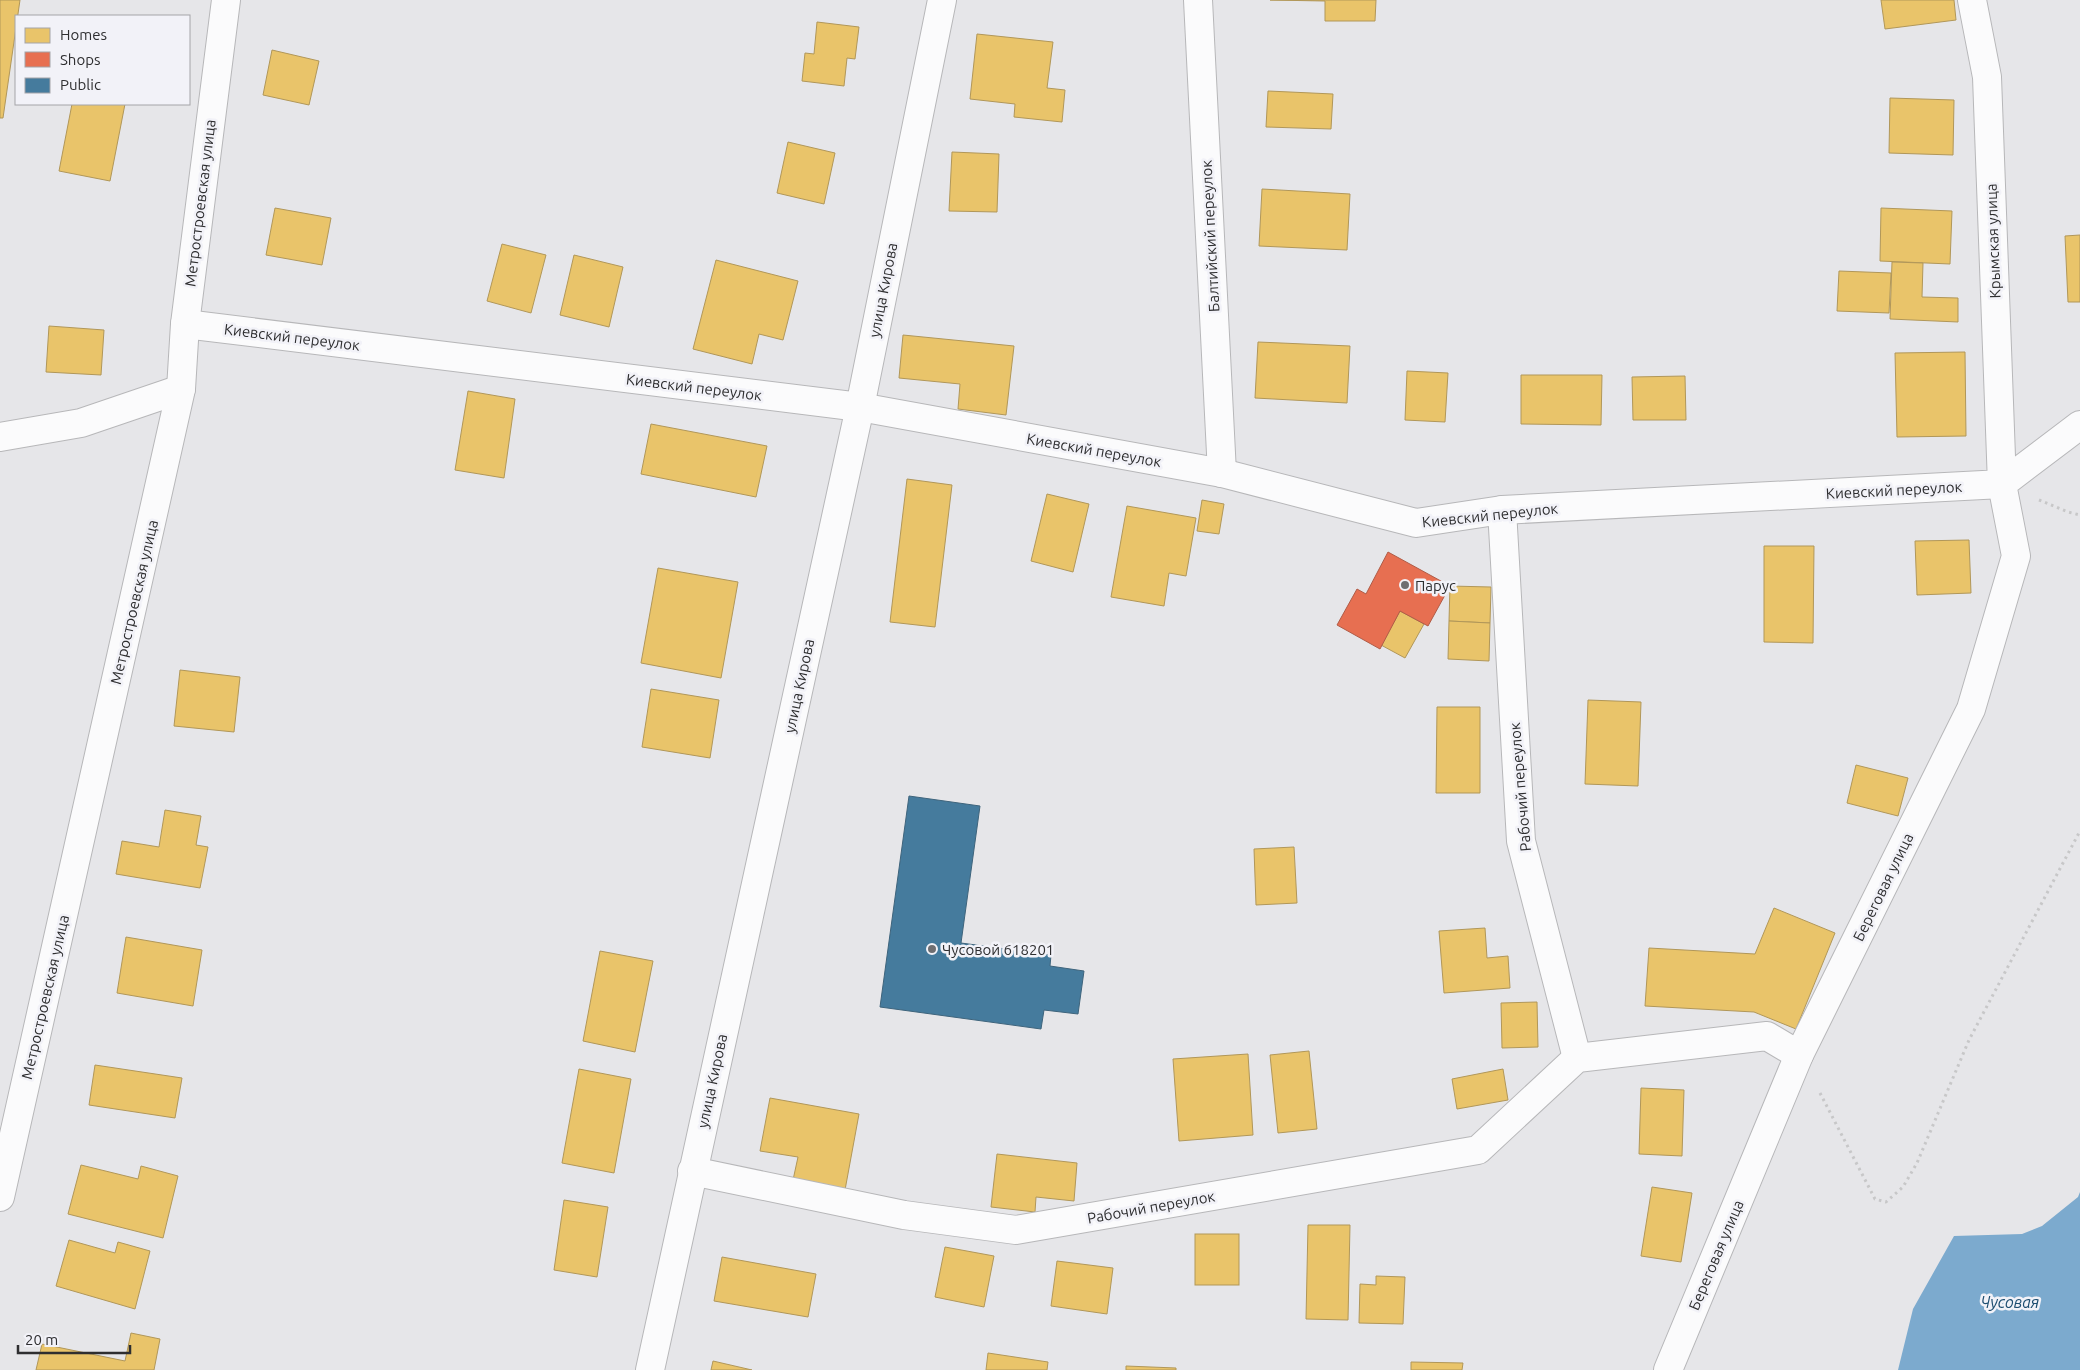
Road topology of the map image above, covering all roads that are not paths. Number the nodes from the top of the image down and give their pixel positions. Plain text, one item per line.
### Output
1 (226, 0) edge
2 (942, 0) edge
3 (1198, 0) edge
4 (1972, 0) edge
5 (185, 324) junction
6 (182, 389) junction
7 (860, 407) junction
8 (2080, 425) edge
9 (0, 437) edge
10 (1222, 473) junction
11 (2002, 484) junction
12 (1502, 510) junction
13 (1800, 1055) junction
14 (1577, 1058) junction
15 (692, 1171) junction
16 (0, 1197) edge
17 (650, 1370) edge
18 (1668, 1370) edge

1 - 5 street, Метростроевская улица
2 - 7 street, улица Кирова
3 - 10 street, Балтийский переулок
4 - 11 street, Крымская улица
5 - 6 street, Метростроевская улица
5 - 7 street, Киевский переулок
6 - 9 street
6 - 16 street, Метростроевская улица
7 - 10 street, Киевский переулок
7 - 15 street, улица Кирова
8 - 11 street
10 - 12 street, Киевский переулок
11 - 12 street, Киевский переулок
11 - 13 street, Береговая улица
12 - 14 street, Рабочий переулок
13 - 14 street
13 - 18 street, Береговая улица
14 - 15 street, Рабочий переулок
15 - 17 street, улица Кирова

